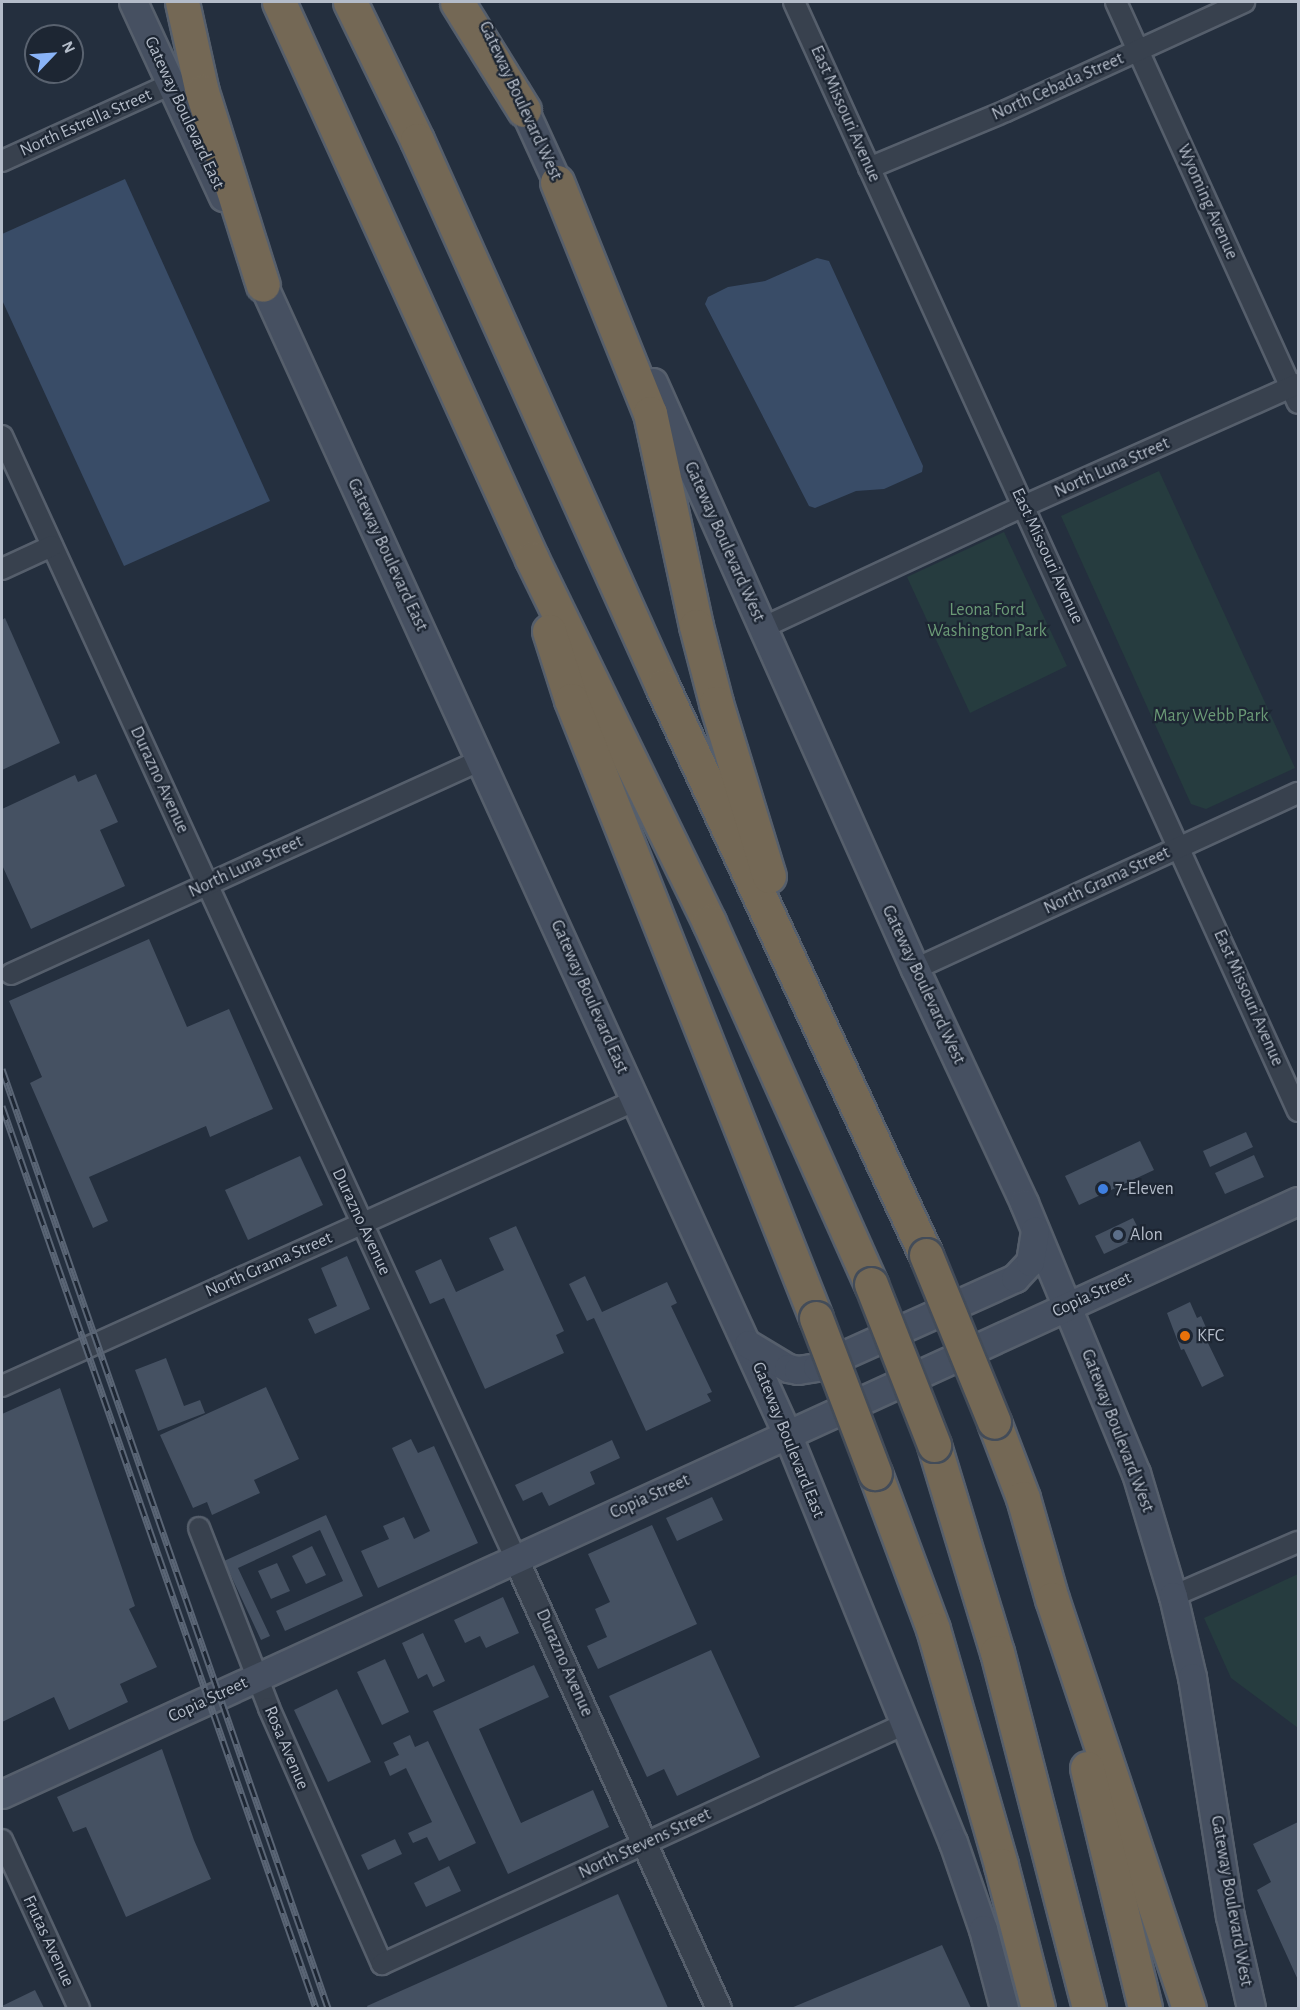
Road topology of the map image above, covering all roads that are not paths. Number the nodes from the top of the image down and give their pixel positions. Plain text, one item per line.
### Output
1 (133, 2) edge
2 (182, 2) edge
3 (279, 2) edge
4 (350, 2) edge
5 (457, 2) edge
6 (474, 2) edge
7 (794, 2) edge
8 (1116, 2) edge
9 (1244, 2) edge
10 (1138, 50) junction
11 (171, 84) junction
12 (524, 111) junction
13 (2, 161) edge
14 (869, 168) junction
15 (557, 182) junction
16 (263, 285) junction
17 (1296, 392) edge
18 (2, 436) edge
19 (1024, 506) junction
20 (52, 546) junction
21 (532, 559) junction
22 (2, 569) edge
23 (762, 628) junction
24 (481, 760) junction
25 (1299, 793) edge
26 (1180, 847) junction
27 (208, 884) junction
28 (915, 969) junction
29 (11, 974) dead end
30 (828, 1044) junction
31 (636, 1100) junction
32 (1299, 1111) edge
33 (1299, 1201) edge
34 (362, 1222) junction
35 (1035, 1230) junction
36 (1067, 1306) junction
37 (748, 1344) junction
38 (2, 1386) edge
39 (788, 1436) junction
40 (200, 1528) dead end
41 (1299, 1542) edge
42 (516, 1559) junction
43 (1173, 1596) junction
44 (1052, 1599) junction
45 (257, 1677) junction
46 (906, 1723) junction
47 (2, 1794) edge
48 (2, 1840) edge
49 (646, 1844) junction
50 (382, 1964) joint
51 (79, 2008) edge
52 (718, 2008) edge
53 (1004, 2008) edge
54 (1038, 2008) edge
55 (1089, 2008) edge
56 (1145, 2008) edge
57 (1189, 2008) edge
58 (1251, 2008) edge

1 - 11 main road, Gateway Boulevard East
2 - 16 highway
3 - 21 highway
4 - 30 highway
5 - 12 highway
6 - 12 main road, Gateway Boulevard West
7 - 14 street, East Missouri Avenue
8 - 10 street, Wyoming Avenue
9 - 10 street, North Cebada Street
10 - 14 street, North Cebada Street
10 - 17 street, Wyoming Avenue
11 - 13 street, North Estrella Street
11 - 16 main road, Gateway Boulevard East
12 - 15 main road, Gateway Boulevard West
14 - 19 street, East Missouri Avenue
15 - 23 main road, Gateway Boulevard West
15 - 30 highway
16 - 24 main road, Gateway Boulevard East
17 - 19 street, North Luna Street
18 - 20 street, Durazno Avenue
19 - 23 street, North Luna Street
19 - 26 street, East Missouri Avenue
20 - 22 street
20 - 27 street, Durazno Avenue
21 - 54 highway, bridge
21 - 55 highway, bridge
23 - 28 main road, Gateway Boulevard West
24 - 27 street, North Luna Street
24 - 31 main road, Gateway Boulevard East
25 - 26 street, North Grama Street
26 - 28 street, North Grama Street
26 - 32 street, East Missouri Avenue
27 - 29 street, North Luna Street
27 - 34 street, Durazno Avenue
28 - 35 main road, Gateway Boulevard West
30 - 44 highway, bridge
31 - 34 street, North Grama Street
31 - 37 main road, Gateway Boulevard East
33 - 36 main road, Copia Street
34 - 38 street, North Grama Street
34 - 42 street, Durazno Avenue
35 - 36 main road, Gateway Boulevard West
35 - 37 main road
36 - 39 main road, Copia Street
36 - 43 main road, Gateway Boulevard West
37 - 39 main road, Gateway Boulevard East
39 - 42 main road, Copia Street
39 - 46 main road, Gateway Boulevard East
40 - 45 street, Rosa Avenue
41 - 43 street
42 - 45 main road, Copia Street
42 - 49 street, Durazno Avenue
43 - 58 main road, Gateway Boulevard West
44 - 56 highway
44 - 57 highway
45 - 47 main road, Copia Street
45 - 50 street, Rosa Avenue
46 - 49 street, North Stevens Street
46 - 53 main road, Gateway Boulevard East
48 - 51 street, Frutas Avenue
49 - 50 street, North Stevens Street
49 - 52 street, Durazno Avenue

